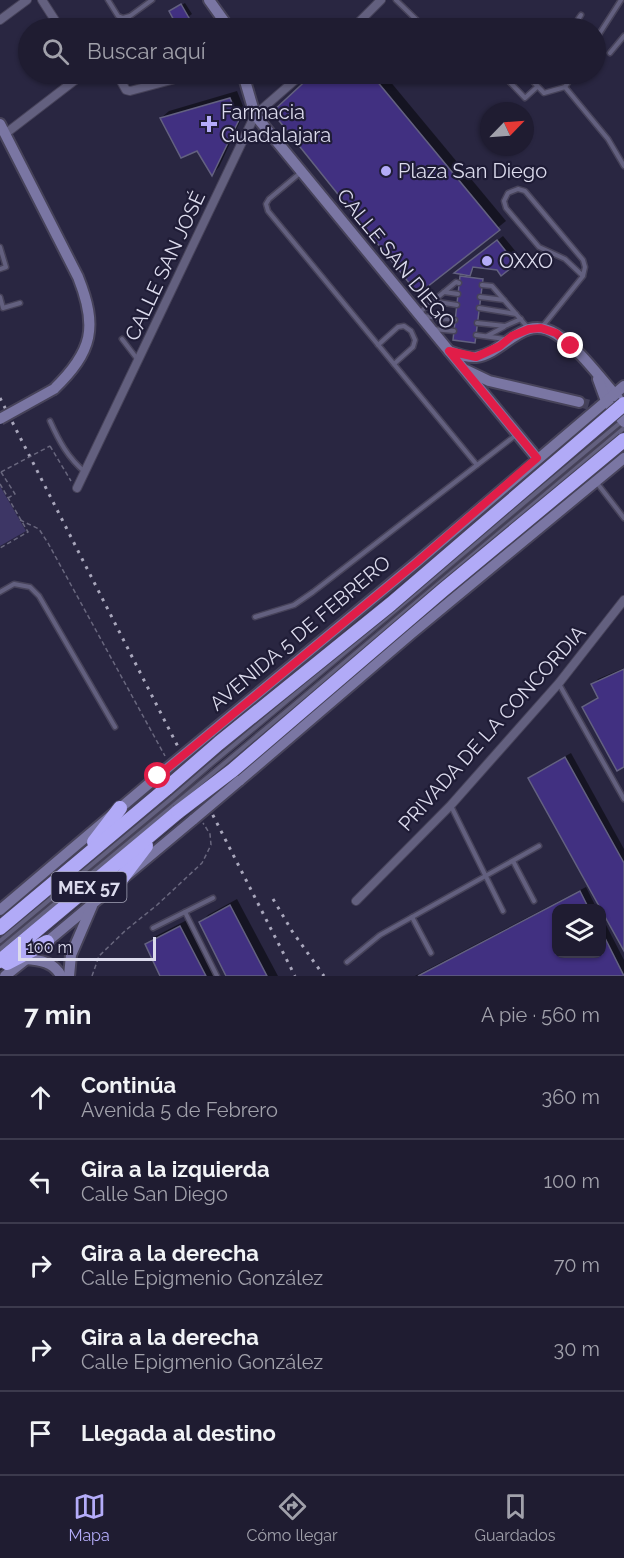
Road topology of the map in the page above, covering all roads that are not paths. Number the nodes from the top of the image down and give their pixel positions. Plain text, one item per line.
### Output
1 (27, 0) edge
2 (42, 0) edge
3 (108, 0) edge
4 (152, 0) edge
5 (209, 0) edge
6 (381, 0) edge
7 (396, 0) edge
8 (621, 0) edge
9 (581, 15) dead end
10 (54, 18) edge
11 (222, 18) edge
12 (363, 18) edge
13 (415, 18) edge
14 (579, 18) edge
15 (0, 20) edge
16 (606, 23) edge
17 (624, 36) edge
18 (610, 53) dead end
19 (70, 84) edge
20 (123, 84) edge
21 (161, 84) edge
22 (246, 84) edge
23 (291, 84) edge
24 (512, 84) edge
25 (534, 84) edge
26 (567, 84) edge
27 (537, 87) junction
28 (565, 87) junction
29 (255, 115) junction
30 (0, 124) edge
31 (5, 134) junction
32 (624, 166) edge
33 (301, 172) junction
34 (0, 247) edge
35 (0, 269) edge
36 (583, 276) junction
37 (459, 282) dead end
38 (482, 285) dead end
39 (444, 292) junction
40 (458, 294) dead end
41 (0, 297) edge
42 (480, 297) dead end
43 (504, 300) junction
44 (432, 302) junction
45 (20, 303) dead end
46 (457, 305) dead end
47 (479, 308) dead end
48 (516, 314) junction
49 (419, 315) junction
50 (521, 319) junction
51 (455, 320) dead end
52 (477, 323) dead end
53 (505, 326) junction
54 (541, 328) junction
55 (430, 329) junction
56 (529, 329) junction
57 (453, 332) dead end
58 (476, 335) dead end
59 (487, 336) junction
60 (122, 339) dead end
61 (508, 339) junction
62 (378, 345) junction
63 (449, 351) junction
64 (138, 360) junction
65 (394, 364) junction
66 (463, 369) junction
67 (624, 386) edge
68 (617, 401) edge
69 (579, 402) tunnel mouth
70 (0, 419) edge
71 (50, 421) dead end
72 (624, 422) edge
73 (517, 435) junction
74 (624, 440) edge
75 (557, 451) tunnel mouth
76 (537, 458) junction
77 (622, 462) edge
78 (477, 465) junction
79 (85, 472) junction
80 (596, 481) junction
81 (77, 488) dead end
82 (624, 518) edge
83 (416, 563) junction
84 (0, 592) edge
85 (624, 600) edge
86 (255, 617) dead end
87 (559, 683) junction
88 (115, 727) dead end
89 (170, 793) junction
90 (624, 799) edge
91 (451, 806) junction
92 (120, 808) junction
93 (176, 808) junction
94 (162, 826) junction
95 (539, 846) dead end
96 (513, 861) junction
97 (77, 864) junction
98 (485, 876) junction
99 (118, 882) junction
100 (213, 898) dead end
101 (356, 901) dead end
102 (534, 901) dead end
103 (93, 903) junction
104 (0, 910) edge
105 (503, 911) dead end
106 (185, 912) junction
107 (412, 917) junction
108 (0, 928) edge
109 (153, 928) dead end
110 (0, 941) edge
111 (46, 942) junction
112 (0, 949) edge
113 (431, 953) dead end
114 (25, 959) junction
115 (0, 961) edge
116 (347, 962) dead end
117 (0, 967) edge
118 (5, 976) edge
119 (61, 976) edge
120 (69, 976) edge
121 (217, 976) edge

1 - 15 street
2 - 10 street
3 - 4 lane
5 - 11 main road
6 - 12 street
7 - 13 lane
8 - 16 lane
9 - 14 lane
17 - 18 lane
19 - 31 street
20 - 21 street
22 - 29 main road, CALLE SAN DIEGO
23 - 29 street, CALLE SAN JOSÉ
24 - 27 lane
25 - 27 lane
26 - 28 lane
27 - 28 lane
28 - 32 lane
29 - 33 main road, CALLE SAN DIEGO
29 - 64 street, CALLE SAN JOSÉ
30 - 31 main road
31 - 70 main road, bridge
33 - 49 main road, CALLE SAN DIEGO
33 - 62 lane
34 - 35 lane
36 - 36 lane
36 - 54 lane
37 - 39 lane
38 - 43 lane
39 - 40 lane
39 - 44 lane
41 - 45 lane
42 - 43 lane
43 - 48 lane
44 - 46 lane
44 - 49 lane
47 - 48 lane
48 - 50 lane
49 - 51 lane
49 - 55 main road, CALLE SAN DIEGO
50 - 53 lane
50 - 56 lane
52 - 53 lane
53 - 59 lane
54 - 56 main road
54 - 68 main road
55 - 57 lane
55 - 63 main road, CALLE SAN DIEGO
56 - 61 main road
58 - 59 lane
59 - 61 lane
60 - 64 lane
61 - 63 main road
62 - 65 lane
62 - 65 lane
63 - 66 main road, CALLE SAN DIEGO
64 - 79 street, CALLE SAN JOSÉ
65 - 78 lane
66 - 69 main road
66 - 73 main road, CALLE SAN DIEGO
67 - 68 main road, AVENIDA 5 DE FEBRERO
68 - 72 main road
68 - 76 main road, AVENIDA 5 DE FEBRERO
68 - 89 highway, AVENIDA 5 DE FEBRERO / MEX 57, bridge
71 - 79 lane
72 - 89 lane, bridge
72 - 93 lane, bridge
73 - 76 main road, CALLE SAN DIEGO
73 - 78 lane
74 - 93 highway, MEX 57, bridge
75 - 83 main road
76 - 83 main road, AVENIDA 5 DE FEBRERO
77 - 80 main road
78 - 86 lane
79 - 81 street, CALLE SAN JOSÉ
80 - 82 lane
80 - 99 main road, bridge
83 - 92 main road, AVENIDA 5 DE FEBRERO, bridge
84 - 88 lane
85 - 87 street, PRIVADA DE LA CONCORDIA
87 - 90 lane
87 - 91 street, PRIVADA DE LA CONCORDIA
89 - 97 highway, AVENIDA 5 DE FEBRERO / MEX 57
89 - 110 lane
91 - 98 lane
91 - 101 street, PRIVADA DE LA CONCORDIA
92 - 97 highway
92 - 104 main road, AVENIDA 5 DE FEBRERO
93 - 94 highway, MEX 57
93 - 112 lane
94 - 99 highway
94 - 115 highway, MEX 57
95 - 96 lane
96 - 98 lane
96 - 102 lane
97 - 108 highway, AVENIDA 5 DE FEBRERO / MEX 57
98 - 105 lane
98 - 107 lane
99 - 103 main road
100 - 106 lane
103 - 111 main road
103 - 120 main road
106 - 109 lane
106 - 121 lane
107 - 113 lane
107 - 116 lane
111 - 114 main road
111 - 117 highway
114 - 118 main road
114 - 119 main road

